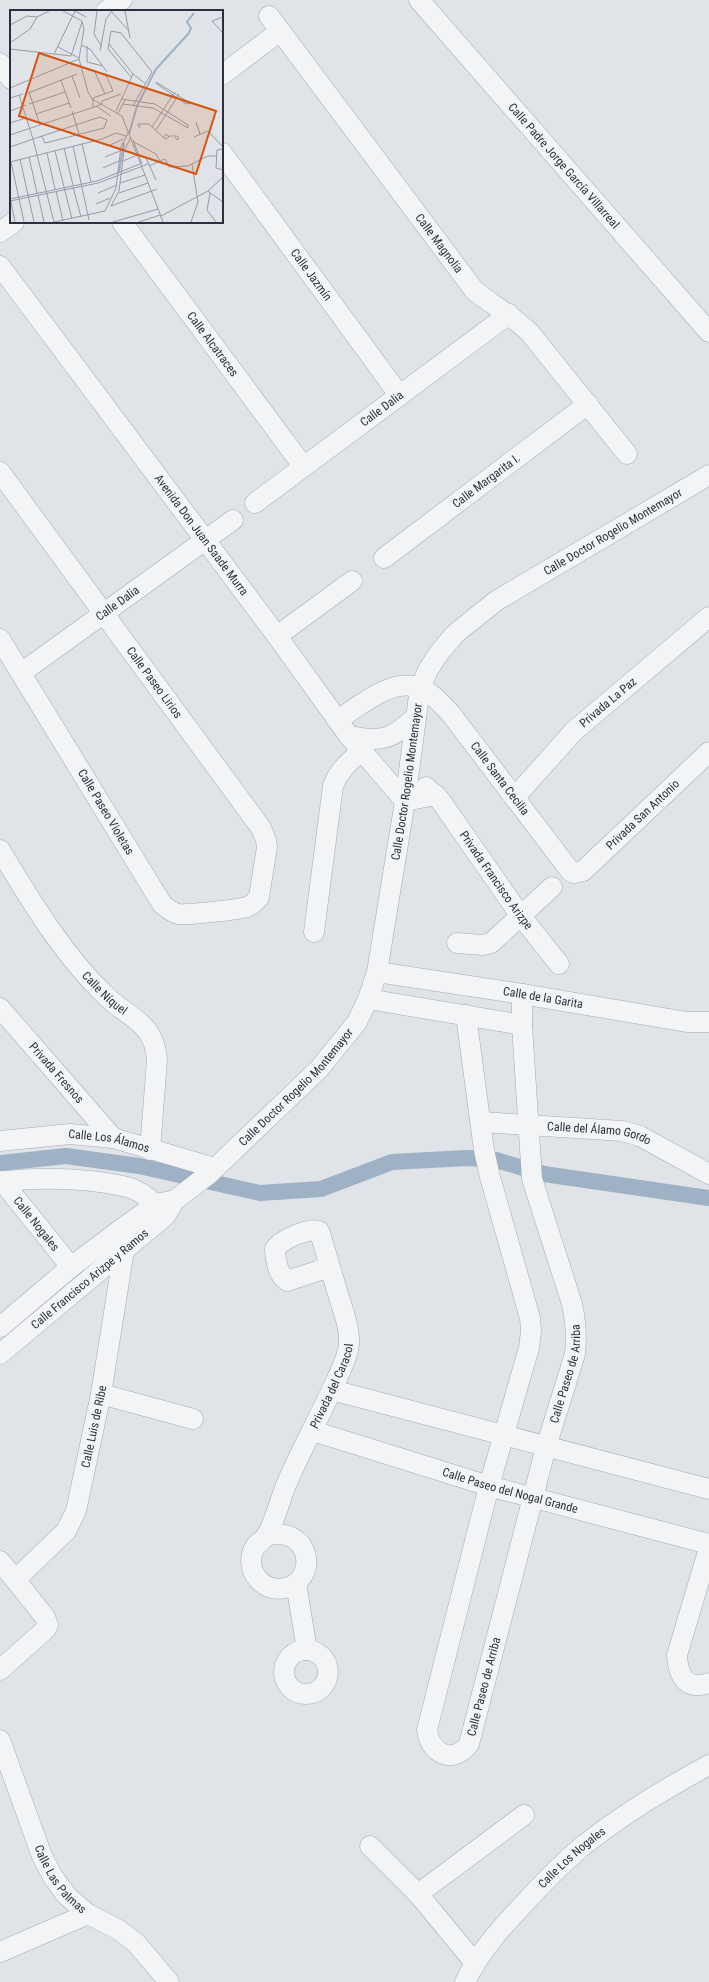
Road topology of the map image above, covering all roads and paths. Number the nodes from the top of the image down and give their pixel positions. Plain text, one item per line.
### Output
1 (419, 0) edge
2 (0, 63) edge
3 (223, 73) edge
4 (10, 78) edge
5 (10, 80) edge
6 (0, 88) edge
7 (223, 154) edge
8 (13, 223) edge
9 (123, 223) edge
10 (0, 232) edge
11 (0, 266) edge
12 (509, 314) junction
13 (709, 332) edge
14 (400, 396) junction
15 (588, 404) junction
16 (627, 454) dead end
17 (303, 466) junction
18 (0, 472) edge
19 (709, 474) edge
20 (255, 503) dead end
21 (233, 520) dead end
22 (204, 541) junction
23 (384, 558) dead end
24 (352, 580) dead end
25 (105, 614) junction
26 (709, 617) edge
27 (277, 636) junction
28 (0, 639) edge
29 (21, 673) junction
30 (420, 688) junction
31 (416, 717) junction
32 (337, 720) junction
33 (355, 744) junction
34 (709, 752) edge
35 (409, 776) junction
36 (436, 795) junction
37 (515, 797) junction
38 (405, 801) junction
39 (0, 850) edge
40 (574, 873) joint
41 (552, 887) dead end
42 (253, 904) joint
43 (520, 915) junction
44 (314, 932) dead end
45 (457, 942) dead end
46 (559, 964) dead end
47 (377, 972) junction
48 (522, 994) junction
49 (368, 999) junction
50 (0, 1008) edge
51 (466, 1015) junction
52 (709, 1022) edge
53 (522, 1025) junction
54 (481, 1122) junction
55 (528, 1126) junction
56 (113, 1138) junction
57 (0, 1141) edge
58 (150, 1150) junction
59 (212, 1171) junction
60 (709, 1174) edge
61 (1, 1182) edge
62 (172, 1202) junction
63 (124, 1250) junction
64 (71, 1267) junction
65 (330, 1267) junction
66 (0, 1327) edge
67 (0, 1354) edge
68 (332, 1390) junction
69 (101, 1394) junction
70 (193, 1419) dead end
71 (312, 1431) junction
72 (503, 1434) junction
73 (546, 1447) junction
74 (489, 1486) junction
75 (709, 1489) edge
76 (533, 1496) junction
77 (266, 1536) junction
78 (709, 1544) edge
79 (709, 1548) edge
80 (0, 1562) edge
81 (16, 1579) junction
82 (296, 1583) junction
83 (307, 1650) dead end
84 (0, 1670) edge
85 (709, 1683) edge
86 (0, 1740) edge
87 (709, 1765) edge
88 (524, 1816) dead end
89 (370, 1846) dead end
90 (418, 1894) junction
91 (88, 1914) junction
92 (0, 1952) edge
93 (475, 1963) junction
94 (168, 1982) edge
95 (465, 1982) edge

1 - 13 street, Calle Padre Jorge García Villarreal
2 - 4 street
3 - 12 street, Calle Magnolia
5 - 6 street
7 - 14 street, Calle Jazmín
8 - 10 street
9 - 17 street, Calle Alcatraces
11 - 22 street, Avenida Don Juan Saade Murra
12 - 14 street, Calle Dalia
12 - 15 street, Calle Magnolia
14 - 17 street, Calle Dalia
15 - 16 street, Calle Magnolia
15 - 23 street, Calle Margarita I.
17 - 20 street, Calle Dalia
18 - 25 street, Calle Paseo Lirios
19 - 30 street, Calle Doctor Rogelio Montemayor
21 - 22 street, Calle Dalia
22 - 25 street, Calle Dalia
22 - 27 street, Avenida Don Juan Saade Murra
24 - 27 street
25 - 29 street, Calle Dalia
25 - 42 street, Calle Paseo Lirios
26 - 37 street, Privada La Paz
27 - 32 street, Avenida Don Juan Saade Murra
28 - 29 street, Calle Paseo Violetas
29 - 42 street, Calle Paseo Violetas
30 - 31 street, Calle Doctor Rogelio Montemayor
30 - 32 street
30 - 37 street, Calle Santa Cecilia
31 - 33 street
31 - 35 street, Calle Doctor Rogelio Montemayor
32 - 33 street, Avenida Don Juan Saade Murra
33 - 38 street, Avenida Don Juan Saade Murra
33 - 44 street
34 - 40 street, Privada San Antonio
35 - 36 street, Privada Francisco Arizpe
35 - 38 street, Calle Doctor Rogelio Montemayor
36 - 38 street
36 - 43 street, Privada Francisco Arizpe
37 - 40 street, Calle Santa Cecilia
38 - 47 street, Calle Doctor Rogelio Montemayor
39 - 58 street, Calle Níquel
41 - 43 street
43 - 45 street
43 - 46 street, Privada Francisco Arizpe
47 - 48 street, Calle de la Garita
47 - 49 street, Calle Doctor Rogelio Montemayor
48 - 52 street, Calle de la Garita
48 - 53 street, Calle Paseo de Arriba
49 - 51 street
49 - 59 street, Calle Doctor Rogelio Montemayor
50 - 56 street, Privada Fresnos
51 - 53 street
51 - 54 street, Calle Paseo de Arriba
53 - 55 street, Calle Paseo de Arriba
54 - 55 street, Calle del Álamo Gordo
54 - 72 street, Calle Paseo de Arriba
55 - 60 street, Calle del Álamo Gordo
55 - 73 street, Calle Paseo de Arriba
56 - 57 street, Calle Los Álamos
56 - 58 street, Calle Los Álamos
58 - 59 street, Calle Los Álamos
59 - 62 street, Calle Francisco Arizpe y Ramos
61 - 62 street
61 - 64 street, Calle Nogales
62 - 63 street, Calle Francisco Arizpe y Ramos
62 - 64 street, Calle Francisco Arizpe y Ramos
63 - 67 street, Calle Francisco Arizpe y Ramos
63 - 69 street, Calle Luis de Ribe
64 - 66 street, Calle Francisco Arizpe y Ramos
65 - 65 street, Privada del Caracol
65 - 68 street, Privada del Caracol
68 - 71 street, Privada del Caracol
68 - 72 street
69 - 70 street
69 - 81 street, Calle Luis de Ribe
71 - 74 street, Calle Paseo del Nogal Grande
71 - 77 street, Privada del Caracol
72 - 73 street
72 - 74 street, Calle Paseo de Arriba
73 - 75 street
73 - 76 street, Calle Paseo de Arriba
74 - 76 street, Calle Paseo del Nogal Grande
74 - 76 street, Calle Paseo de Arriba
76 - 78 street, Calle Paseo del Nogal Grande
77 - 82 street
77 - 82 street, Privada del Caracol
79 - 85 street
80 - 81 street
81 - 84 street
82 - 83 street
86 - 91 street, Calle Las Palmas
87 - 93 street, Calle Los Nogales
88 - 90 street
89 - 90 street
90 - 93 street
91 - 92 street
91 - 94 street, Calle Las Palmas
93 - 95 street, Calle Los Nogales

